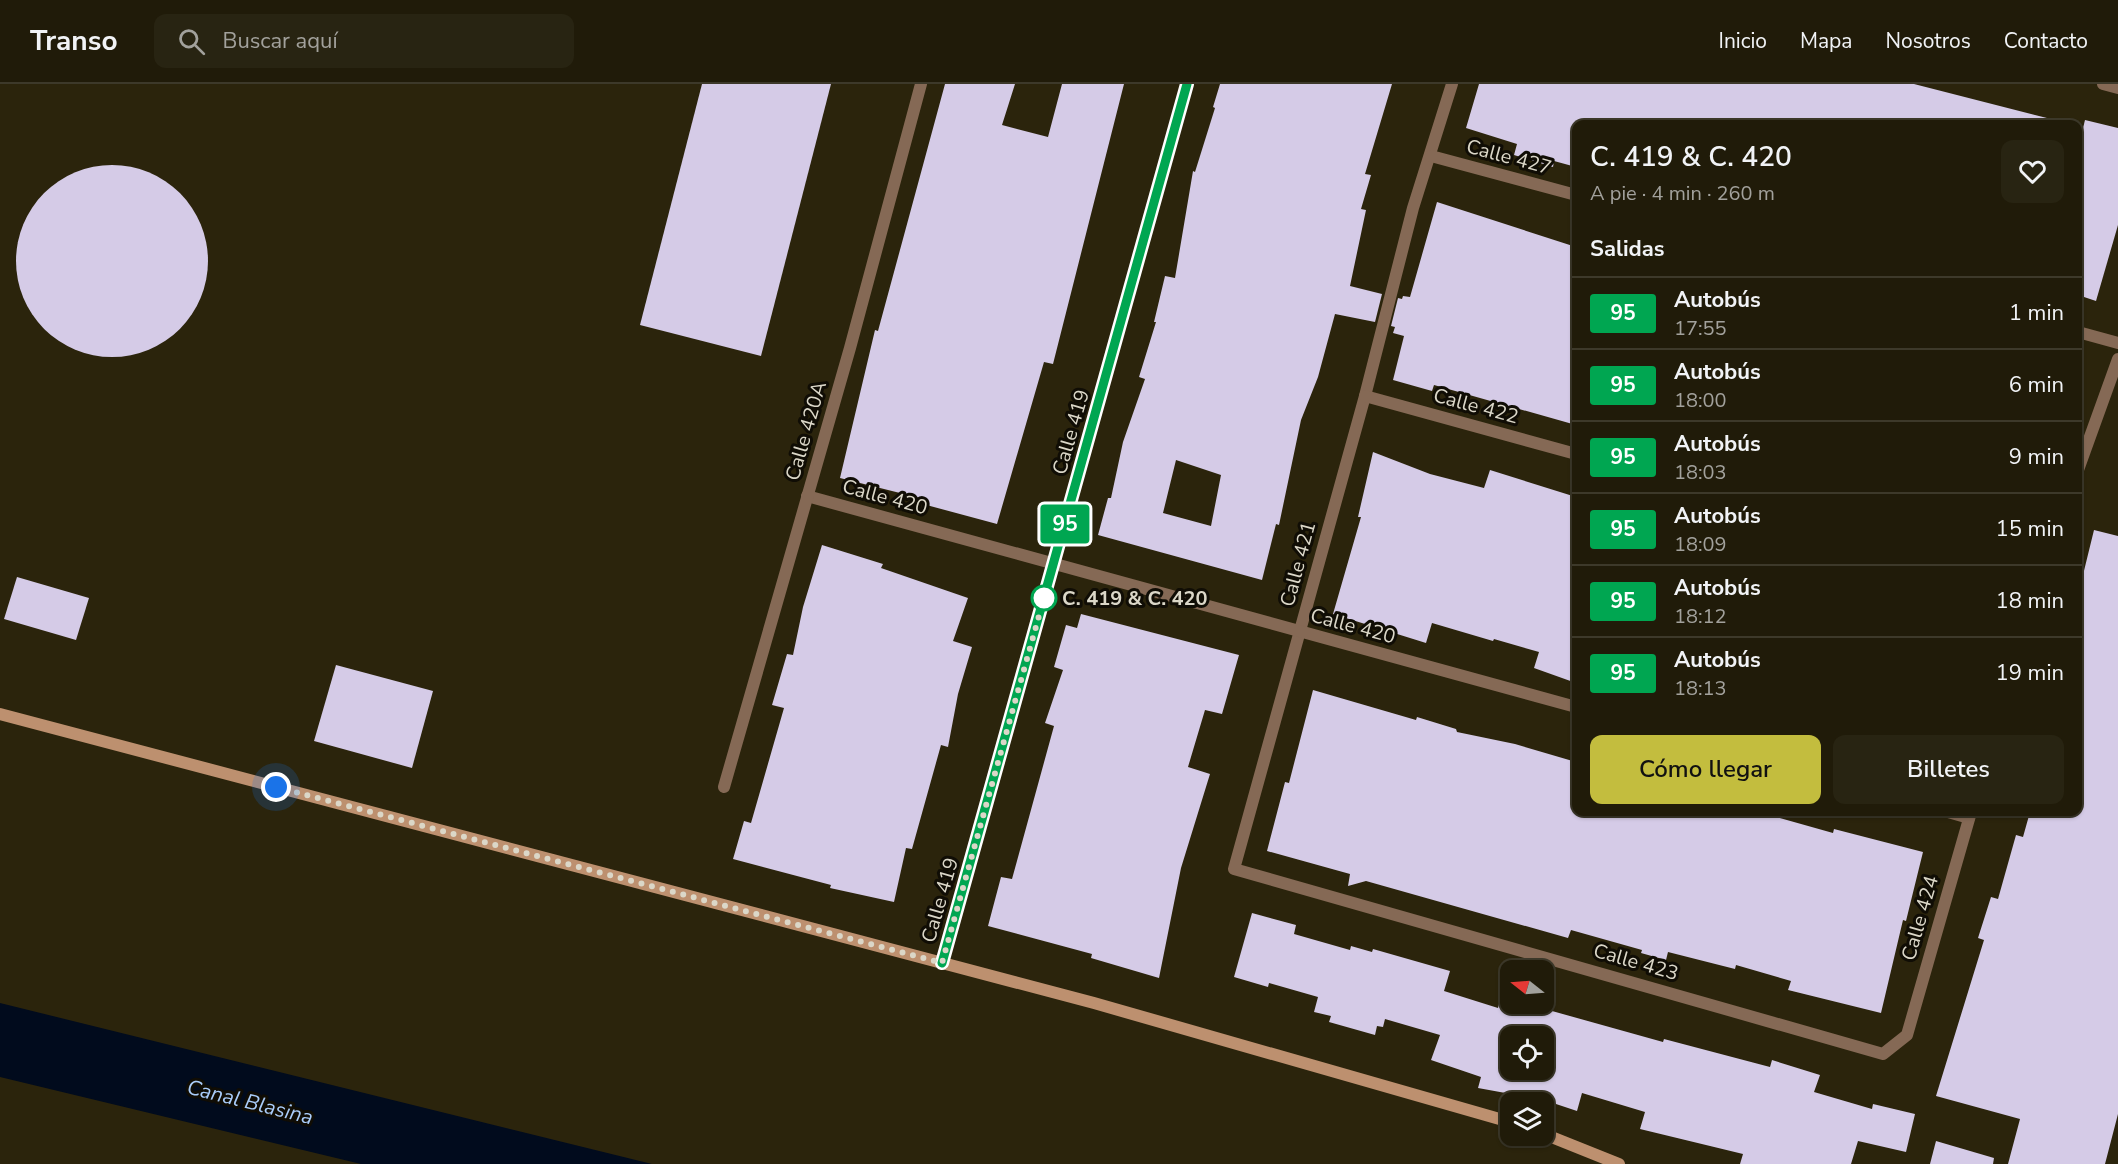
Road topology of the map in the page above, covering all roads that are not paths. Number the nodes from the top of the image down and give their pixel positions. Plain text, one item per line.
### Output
1 (921, 84) edge
2 (1187, 84) edge
3 (1452, 84) edge
4 (2103, 84) edge
5 (2118, 88) edge
6 (1431, 156) junction
7 (1572, 194) edge
8 (2082, 333) edge
9 (2118, 343) edge
10 (2118, 359) edge
11 (1365, 396) junction
12 (1572, 453) edge
13 (2082, 459) edge
14 (807, 496) junction
15 (1054, 562) junction
16 (1300, 631) junction
17 (1572, 706) edge
18 (0, 714) edge
19 (724, 787) dead end
20 (1969, 816) edge
21 (1348, 900) joint
22 (942, 963) junction
23 (1907, 1035) joint
24 (1500, 1119) edge
25 (1554, 1138) edge
26 (1619, 1164) edge

1 - 14 street, Calle 420A
2 - 15 street, Calle 419
3 - 6 street, Calle 421
4 - 5 street
6 - 7 street, Calle 427
6 - 11 street, Calle 421
8 - 9 street
10 - 13 street
11 - 12 street, Calle 422
11 - 16 street, Calle 421
14 - 15 street, Calle 420
14 - 19 street, Calle 420A
15 - 16 street, Calle 420
15 - 22 street, Calle 419
16 - 17 street, Calle 420
16 - 21 street, Calle 421
18 - 22 street
20 - 23 street, Calle 424
21 - 23 street, Calle 423
22 - 24 street
25 - 26 street

